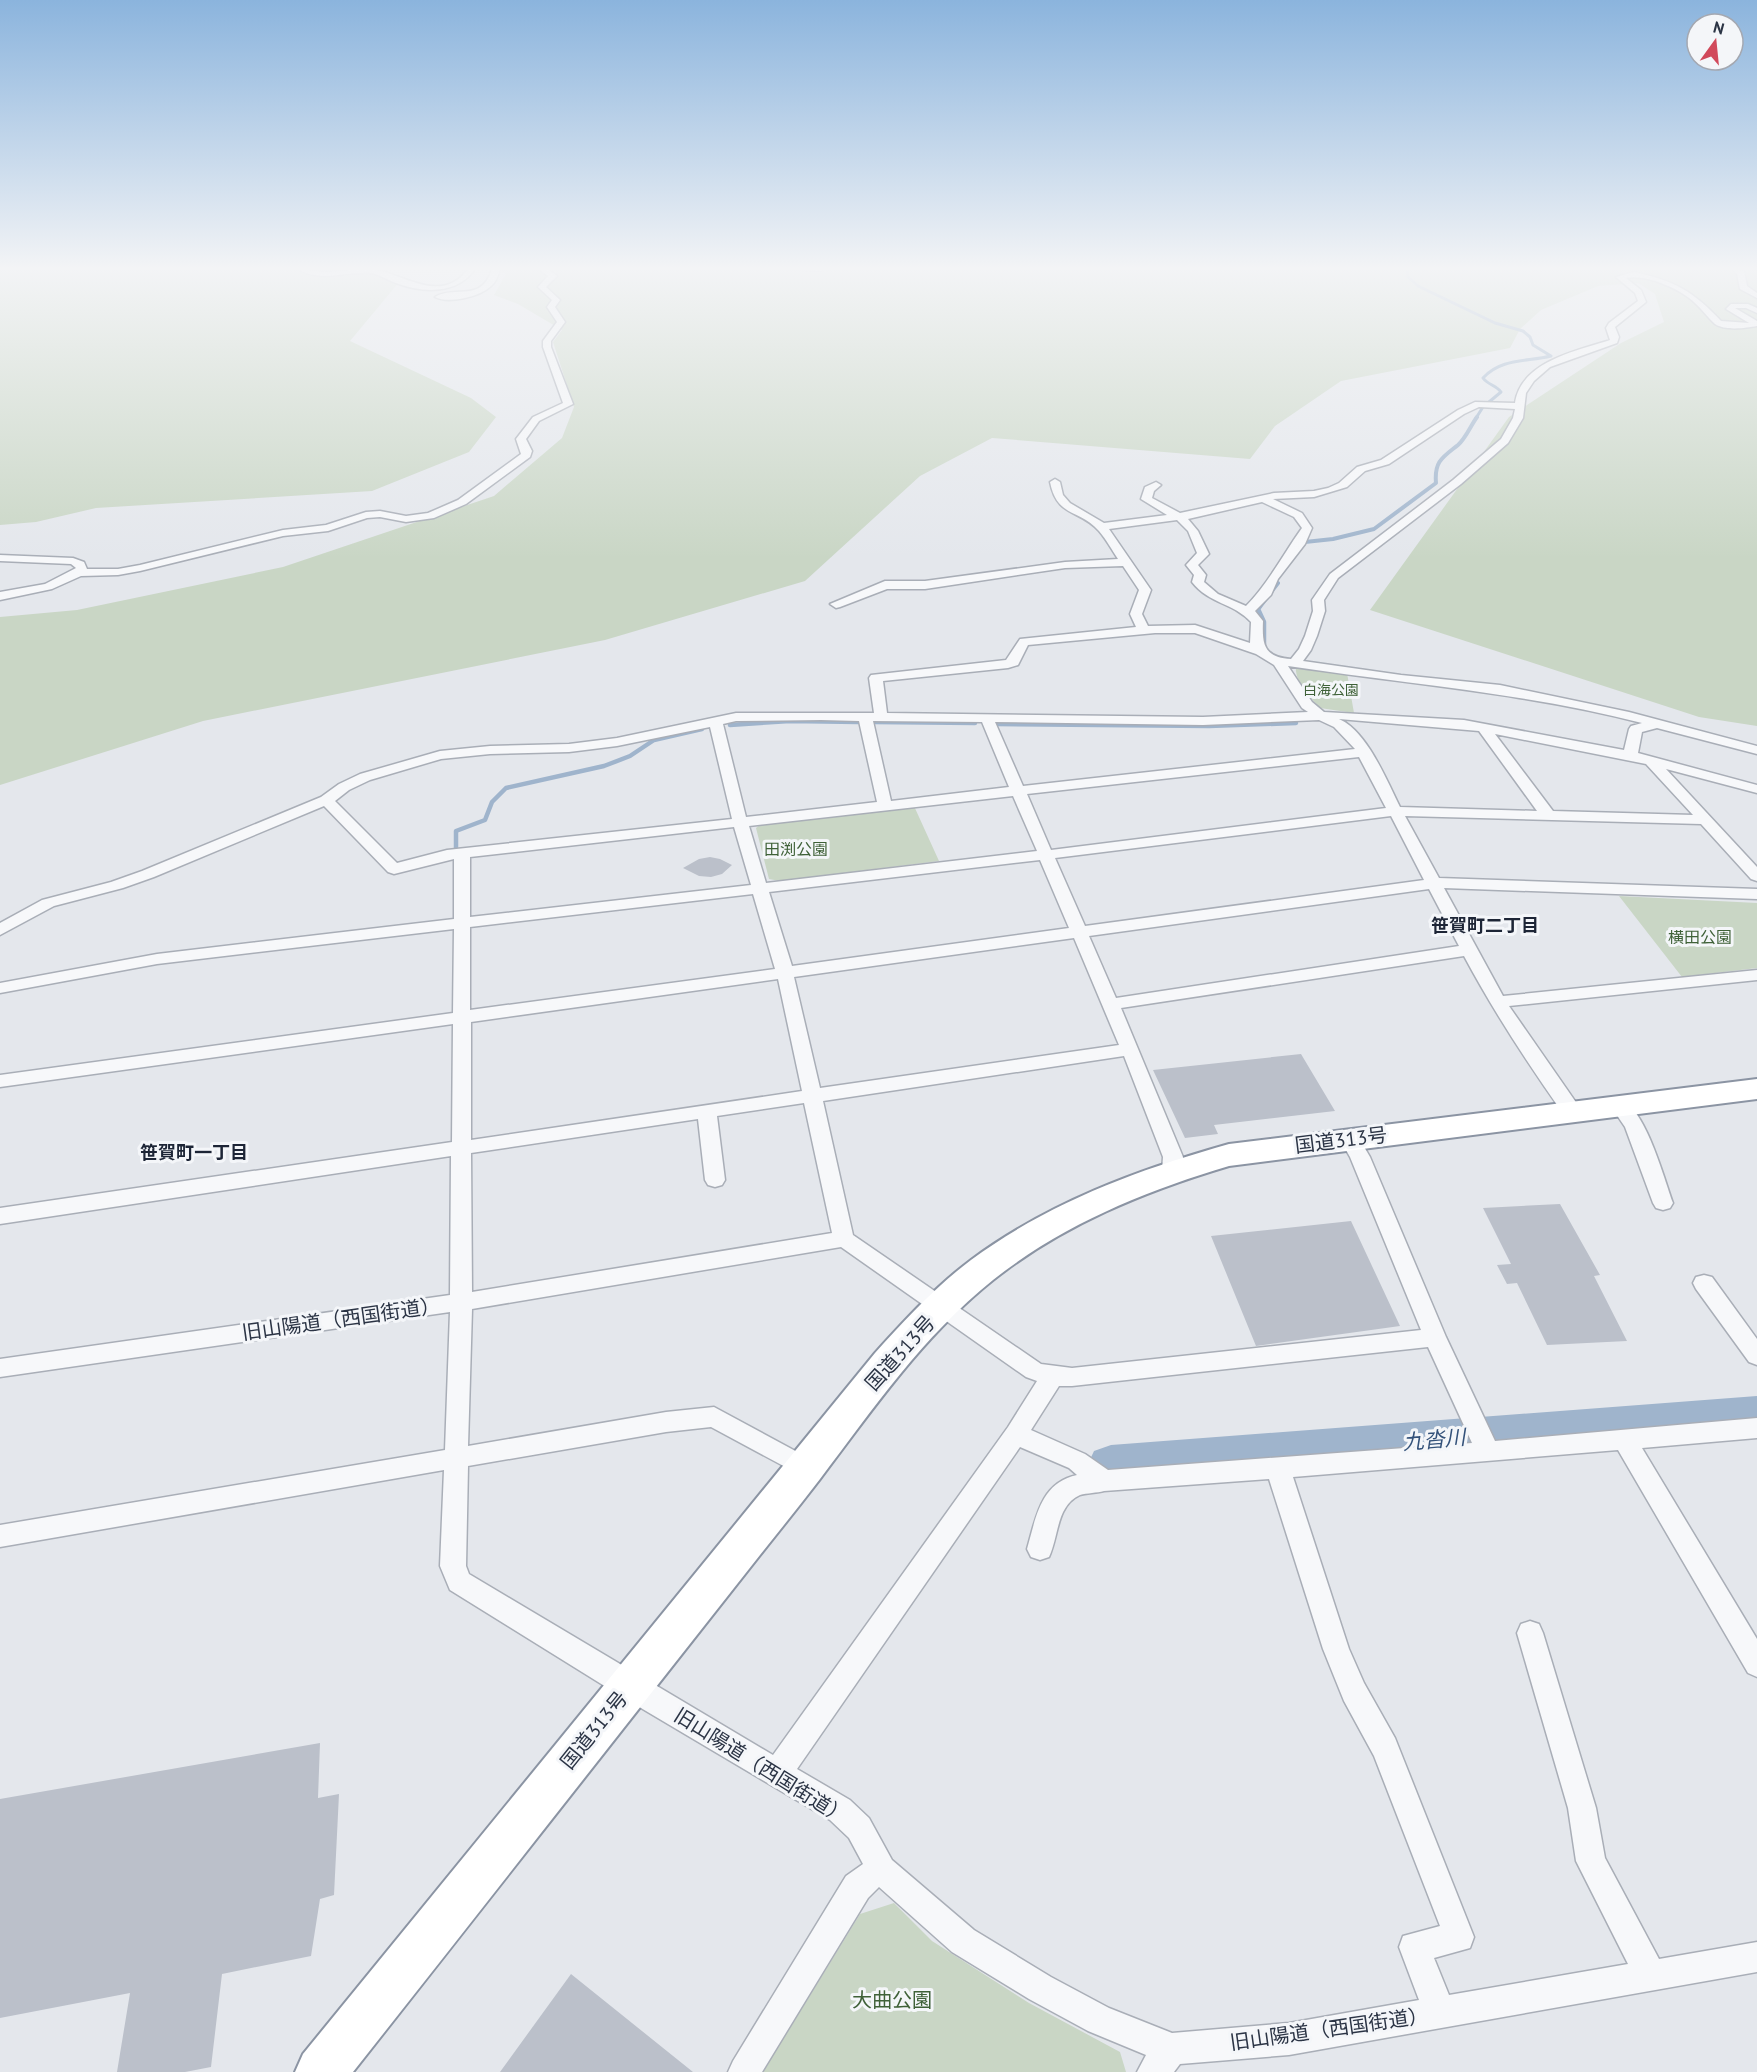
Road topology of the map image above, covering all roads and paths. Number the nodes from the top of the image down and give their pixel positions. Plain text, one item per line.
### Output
1 (554, 366) edge
2 (1545, 366) edge
3 (1520, 406) junction
4 (1055, 482) dead end
5 (1156, 485) dead end
6 (1264, 499) junction
7 (1179, 516) junction
8 (1102, 527) junction
9 (0, 558) edge
10 (1125, 562) junction
11 (79, 573) junction
12 (0, 596) edge
13 (836, 604) dead end
14 (1248, 610) junction
15 (1143, 629) junction
16 (1260, 651) junction
17 (1287, 662) junction
18 (865, 716) junction
19 (881, 716) junction
20 (1321, 716) junction
21 (987, 719) junction
22 (715, 721) junction
23 (1656, 724) junction
24 (1483, 727) junction
25 (1757, 750) edge
26 (1364, 752) junction
27 (1630, 755) junction
28 (1651, 761) junction
29 (1757, 789) edge
30 (1019, 792) junction
31 (326, 800) junction
32 (885, 806) junction
33 (1396, 811) junction
34 (1548, 815) junction
35 (1704, 820) junction
36 (740, 822) junction
37 (462, 854) junction
38 (1046, 855) junction
39 (1757, 876) edge
40 (1434, 883) junction
41 (760, 888) junction
42 (1757, 894) edge
43 (463, 923) junction
44 (0, 930) edge
45 (1080, 932) junction
46 (1468, 950) junction
47 (785, 973) junction
48 (1757, 975) edge
49 (0, 988) edge
50 (1497, 1002) junction
51 (1111, 1004) junction
52 (462, 1018) junction
53 (1130, 1049) junction
54 (0, 1081) edge
55 (1757, 1089) edge
56 (813, 1096) junction
57 (1619, 1105) junction
58 (1572, 1111) junction
59 (707, 1112) junction
60 (1349, 1138) junction
61 (461, 1147) junction
62 (1172, 1171) junction
63 (715, 1180) dead end
64 (1663, 1203) dead end
65 (0, 1216) edge
66 (844, 1239) junction
67 (1704, 1283) dead end
68 (461, 1302) junction
69 (942, 1306) junction
70 (1435, 1336) junction
71 (1757, 1356) edge
72 (0, 1368) edge
73 (1053, 1376) junction
74 (1757, 1428) edge
75 (1016, 1434) junction
76 (1482, 1440) junction
77 (1625, 1441) junction
78 (456, 1460) junction
79 (806, 1468) junction
80 (1278, 1468) junction
81 (1104, 1481) junction
82 (0, 1536) edge
83 (1040, 1549) dead end
84 (1530, 1633) dead end
85 (1757, 1664) edge
86 (629, 1686) junction
87 (777, 1773) junction
88 (882, 1870) junction
89 (1757, 1957) edge
90 (1652, 1976) junction
91 (1440, 2013) junction
92 (1162, 2060) edge
93 (321, 2072) edge
94 (744, 2072) edge

1 - 11 street
2 - 3 street
3 - 6 street
3 - 17 street
4 - 8 street
5 - 7 street
6 - 7 street
6 - 14 street
7 - 8 street
7 - 14 street
8 - 10 street
9 - 11 street
10 - 13 street
10 - 15 street
11 - 12 street
14 - 16 street
15 - 16 street
15 - 19 street
16 - 17 street
17 - 20 street
17 - 23 street
18 - 19 street
18 - 22 street
18 - 32 street
19 - 21 street
20 - 21 street
20 - 24 street
20 - 26 street
21 - 30 street
22 - 31 street
22 - 36 street
23 - 25 street
23 - 27 street
24 - 27 street
24 - 34 street
26 - 30 street
26 - 33 street
27 - 28 street
28 - 29 street
28 - 35 street
30 - 32 street
30 - 38 street
31 - 37 street
31 - 44 street
32 - 36 street
33 - 34 street
33 - 38 street
33 - 40 street
34 - 35 street
35 - 39 street
36 - 37 street
36 - 41 street
37 - 43 street
38 - 41 street
38 - 45 street
40 - 42 street
40 - 45 street
40 - 46 street
41 - 43 street
41 - 47 street
43 - 49 street
43 - 52 street
45 - 47 street
45 - 51 street
46 - 50 street
46 - 51 street
47 - 52 street
47 - 56 street
48 - 50 street
50 - 58 street
51 - 53 street
52 - 54 street
52 - 61 street
53 - 56 street
53 - 62 street
55 - 57 highway, 国道313号
56 - 59 street
56 - 66 street
57 - 58 highway, 国道313号
57 - 64 street
58 - 60 highway, 国道313号
59 - 61 street
59 - 63 street
60 - 62 highway, 国道313号
60 - 70 street
61 - 65 street
61 - 68 street
62 - 69 highway, 国道313号
66 - 68 street
66 - 69 street
67 - 71 street
68 - 72 street, 旧山陽道（西国街道）
68 - 78 street, 旧山陽道（西国街道）
69 - 73 street
69 - 79 highway, 国道313号
70 - 73 street
70 - 76 street
73 - 75 street
74 - 77 street
75 - 81 street
75 - 87 street
76 - 77 street
76 - 80 street
77 - 85 street
78 - 79 street
78 - 82 street
78 - 86 street, 旧山陽道（西国街道）
79 - 86 highway, 国道313号
80 - 81 street
80 - 91 street
81 - 83 street
84 - 90 street
86 - 87 street, 旧山陽道（西国街道）
86 - 93 highway, 国道313号
87 - 88 street, 旧山陽道（西国街道）
88 - 92 street, 旧山陽道（西国街道）
88 - 94 street
89 - 90 street, 旧山陽道（西国街道）
90 - 91 street, 旧山陽道（西国街道）
91 - 92 street, 旧山陽道（西国街道）

